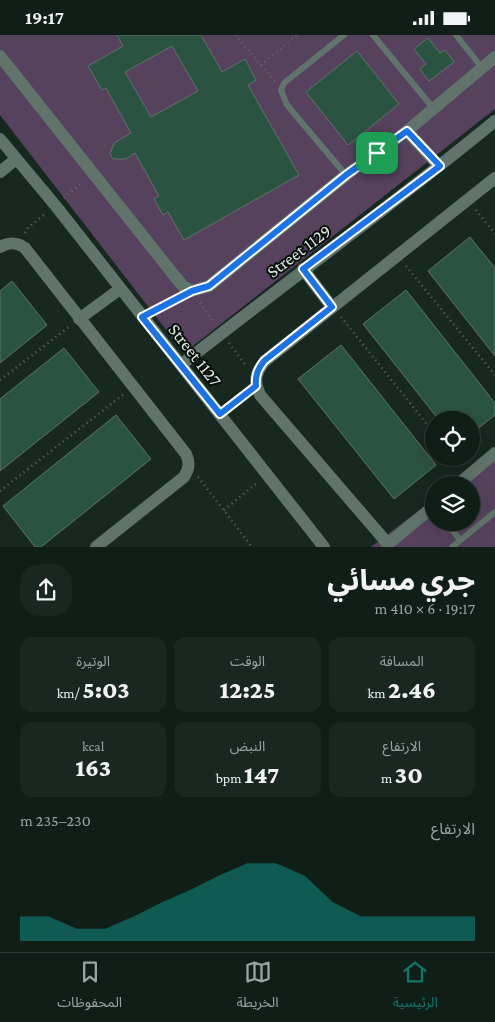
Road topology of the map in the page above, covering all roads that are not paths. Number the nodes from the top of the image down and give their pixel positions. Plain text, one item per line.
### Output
1 (344, 35) edge
2 (373, 35) edge
3 (456, 35) edge
4 (0, 55) edge
5 (495, 57) edge
6 (482, 68) junction
7 (433, 108) junction
8 (495, 121) edge
9 (407, 131) junction
10 (0, 139) edge
11 (16, 159) junction
12 (440, 166) junction
13 (0, 172) edge
14 (346, 175) junction
15 (495, 178) edge
16 (0, 247) edge
17 (303, 269) junction
18 (120, 289) junction
19 (332, 307) junction
20 (79, 319) junction
21 (181, 365) junction
22 (495, 453) edge
23 (468, 476) edge
24 (495, 512) edge
25 (425, 513) edge
26 (453, 531) edge
27 (460, 540) junction
28 (388, 545) edge
29 (96, 547) edge
30 (324, 547) edge
31 (452, 547) edge

1 - 14 lane
2 - 7 lane
3 - 6 lane
4 - 14 street
5 - 6 street
6 - 7 street
7 - 9 street
8 - 12 street, Street 1129
9 - 12 street
9 - 14 street
10 - 11 street, Street 1127
11 - 13 street
11 - 18 street, Street 1127
12 - 17 street, Street 1129
15 - 19 street
16 - 20 street
17 - 19 street
17 - 21 street, Street 1129
18 - 20 street
18 - 21 street, Street 1127
19 - 28 street
20 - 29 street
21 - 30 street, Street 1127
22 - 23 street
24 - 27 lane
25 - 28 street
26 - 27 lane
27 - 31 lane

